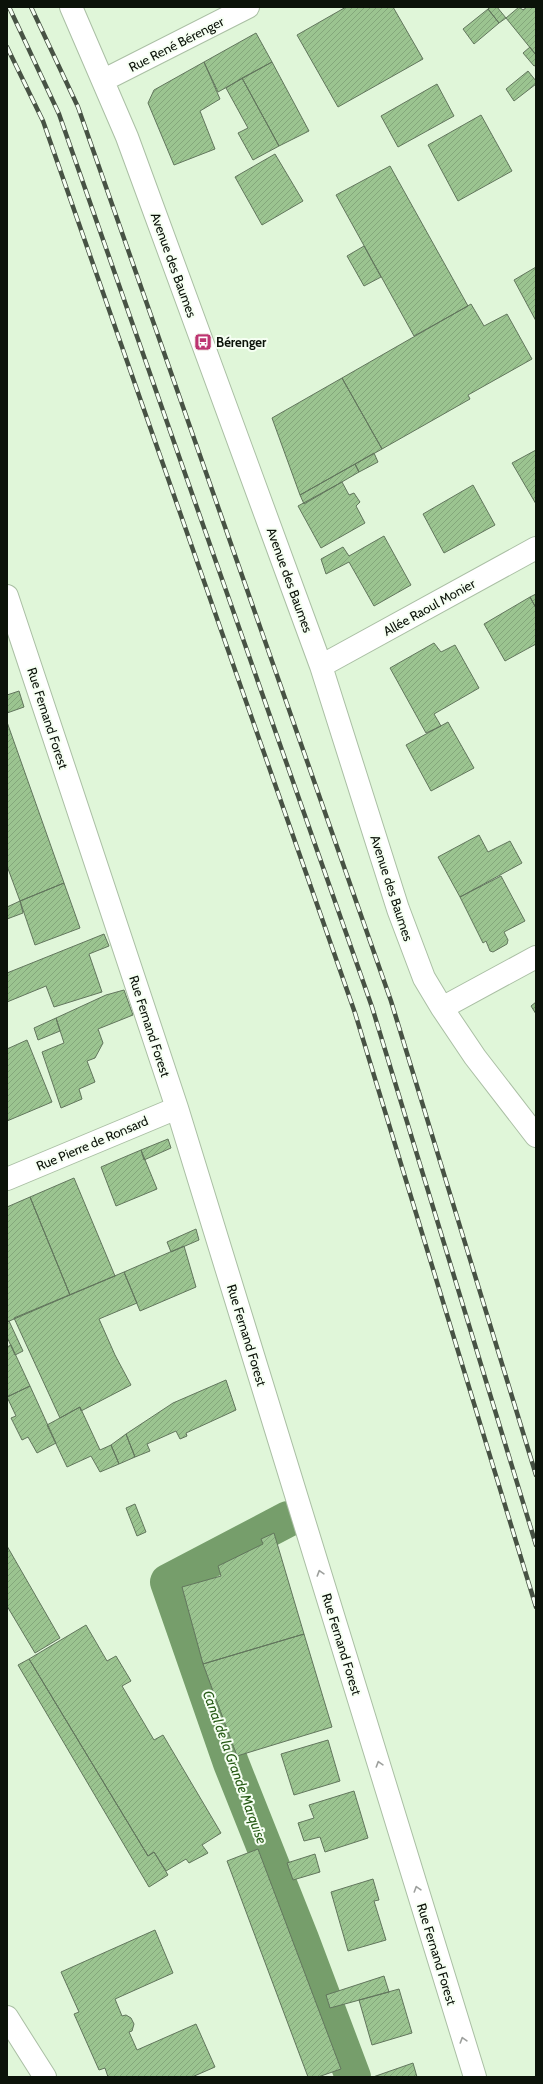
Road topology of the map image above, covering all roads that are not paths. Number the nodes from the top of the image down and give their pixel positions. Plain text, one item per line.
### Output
1 (71, 7) edge
2 (248, 7) edge
3 (104, 80) junction
4 (536, 548) edge
5 (7, 596) edge
6 (321, 666) junction
7 (536, 957) edge
8 (442, 1008) junction
9 (177, 1108) junction
10 (536, 1136) edge
11 (7, 1179) edge
12 (7, 2017) edge
13 (45, 2077) edge
14 (475, 2077) edge

1 - 3 street, Avenue des Baumes
2 - 3 street, Rue René Bérenger
3 - 6 street, Avenue des Baumes
4 - 6 street, Allée Raoul Monier
5 - 9 street, Rue Fernand Forest
6 - 8 street, Avenue des Baumes
7 - 8 street
8 - 10 street, Avenue des Baumes
9 - 11 street, Rue Pierre de Ronsard
14 -> 9 street, Rue Fernand Forest
12 - 13 street

